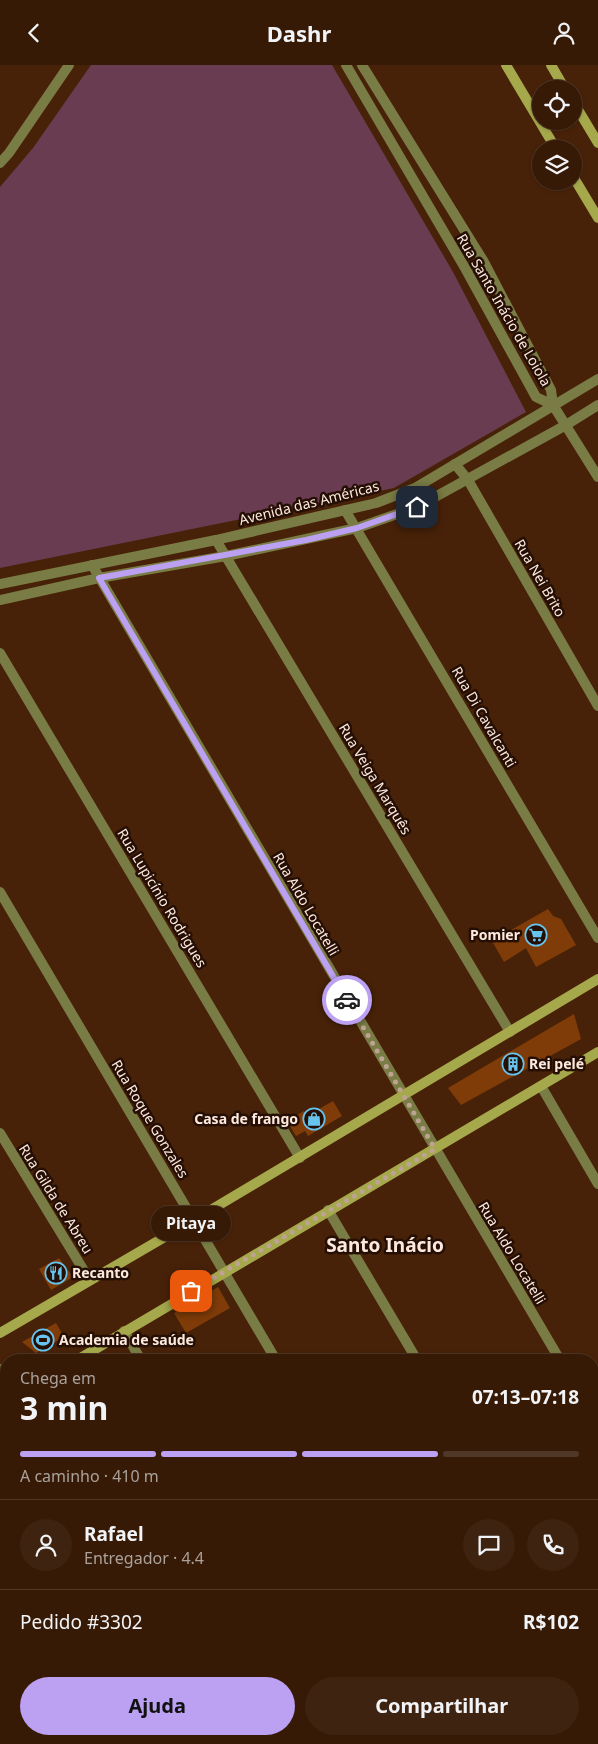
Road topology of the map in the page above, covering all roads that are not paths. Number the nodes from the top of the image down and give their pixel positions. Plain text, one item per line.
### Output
1 (69, 65) edge
2 (346, 65) edge
3 (362, 65) edge
4 (506, 65) edge
5 (551, 65) edge
6 (560, 80) edge
7 (582, 116) edge
8 (551, 140) edge
9 (598, 143) edge
10 (0, 163) edge
11 (581, 190) edge
12 (598, 219) edge
13 (598, 379) edge
14 (553, 405) junction
15 (598, 405) edge
16 (566, 425) junction
17 (455, 464) junction
18 (598, 477) edge
19 (468, 480) junction
20 (345, 510) junction
21 (357, 528) junction
22 (216, 540) junction
23 (226, 556) junction
24 (92, 565) junction
25 (99, 578) junction
26 (0, 584) edge
27 (0, 599) edge
28 (0, 653) edge
29 (598, 707) edge
30 (0, 892) edge
31 (598, 938) edge
32 (598, 979) edge
33 (510, 1032) junction
34 (598, 1052) edge
35 (541, 1086) junction
36 (403, 1096) junction
37 (0, 1133) edge
38 (435, 1149) junction
39 (300, 1157) junction
40 (598, 1183) edge
41 (328, 1210) junction
42 (194, 1220) junction
43 (224, 1271) junction
44 (90, 1279) junction
45 (124, 1331) junction
46 (0, 1333) edge
47 (87, 1354) edge
48 (137, 1354) edge
49 (272, 1354) edge
50 (413, 1354) edge
51 (556, 1354) edge

1 - 10 street
2 - 14 street, Rua Santo Inácio de Loiola
3 - 14 street, Rua Santo Inácio de Loiola
4 - 8 main road
5 - 6 main road
7 - 9 main road
11 - 12 main road
13 - 14 street, Avenida das Américas
14 - 16 street
14 - 17 street, Avenida das Américas
15 - 16 street
16 - 18 street
16 - 19 street
17 - 19 street, Rua Nei Brito
17 - 20 street, Avenida das Américas
19 - 21 street
19 - 29 street, Rua Nei Brito
20 - 21 street, Rua Di Cavalcanti
20 - 22 street, Avenida das Américas
21 - 23 street
21 - 31 street, Rua Di Cavalcanti
22 - 23 street, Rua Veiga Marquês
22 - 24 street, Avenida das Américas
23 - 25 street
23 - 33 street, Rua Veiga Marquês
24 - 25 street, Rua Aldo Locatelli
24 - 26 street, Avenida das Américas
25 - 27 street
25 - 36 street, Rua Aldo Locatelli
28 - 39 street, Rua Lupicínio Rodrigues
30 - 42 street, Rua Roque Gonzales
32 - 33 main road
33 - 36 main road
34 - 35 main road
35 - 38 main road
35 - 40 street
36 - 38 street, Rua Aldo Locatelli
36 - 39 main road
37 - 44 street, Rua Gilda de Abreu
38 - 41 main road
38 - 51 street, Rua Aldo Locatelli
39 - 42 main road
41 - 43 main road
41 - 50 street
42 - 43 street, Rua Roque Gonzales
42 - 44 main road
43 - 45 main road
43 - 49 street, Rua Roque Gonzales
44 - 46 main road
45 - 47 main road
45 - 48 street

